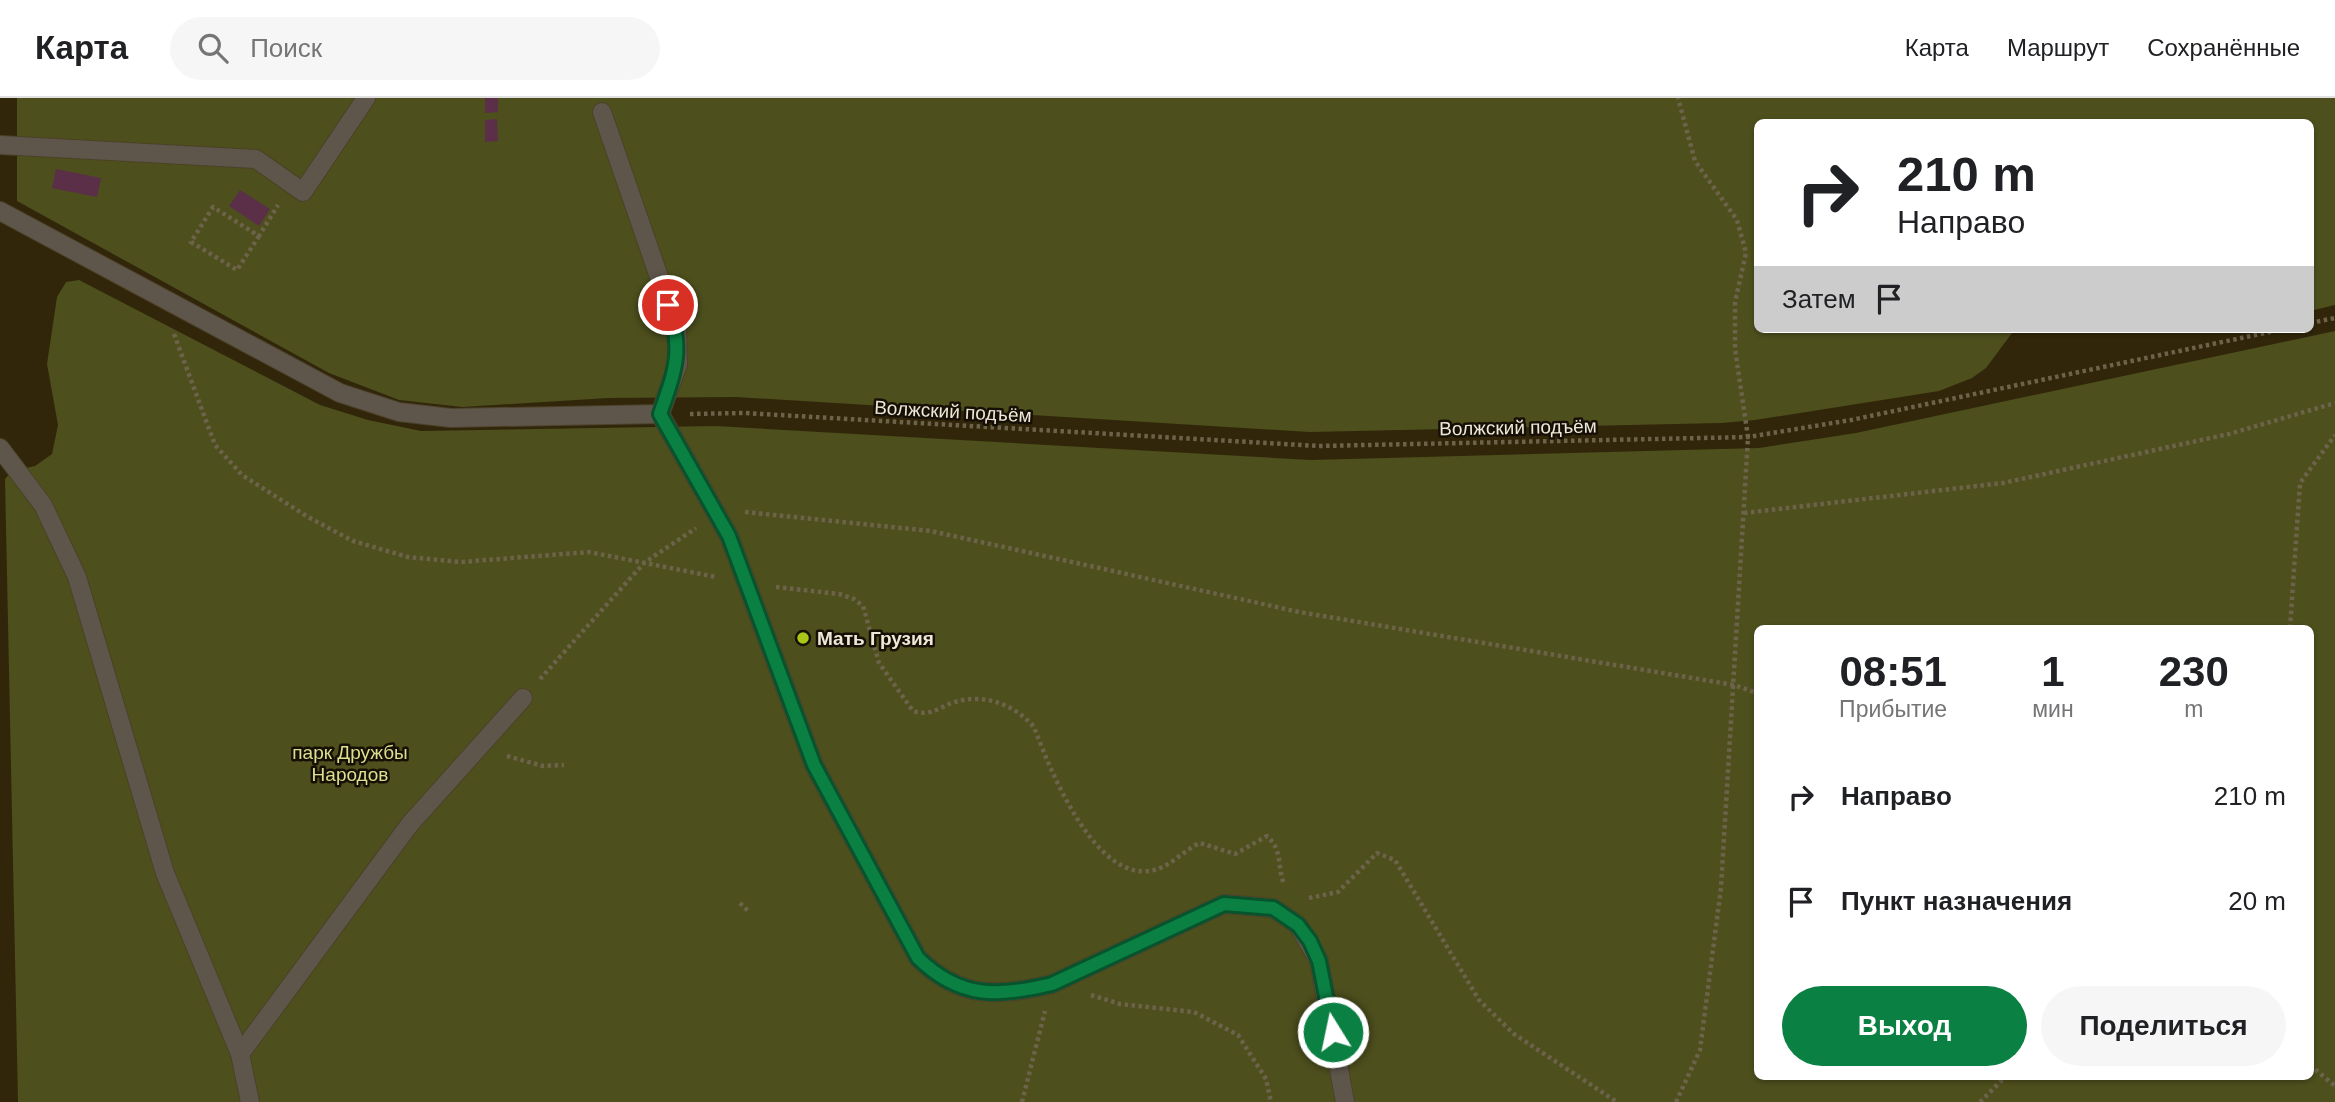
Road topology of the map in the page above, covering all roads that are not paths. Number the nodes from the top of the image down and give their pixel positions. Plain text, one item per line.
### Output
1 (366, 98) edge
2 (602, 112) dead end
3 (0, 145) edge
4 (0, 211) edge
5 (660, 414) junction
6 (0, 448) edge
7 (523, 698) road end
8 (240, 1054) junction
9 (250, 1102) edge
10 (1345, 1102) edge

1 - 3 lane
2 - 5 lane
4 - 5 lane
5 - 10 lane
6 - 8 lane
7 - 8 lane
8 - 9 lane

